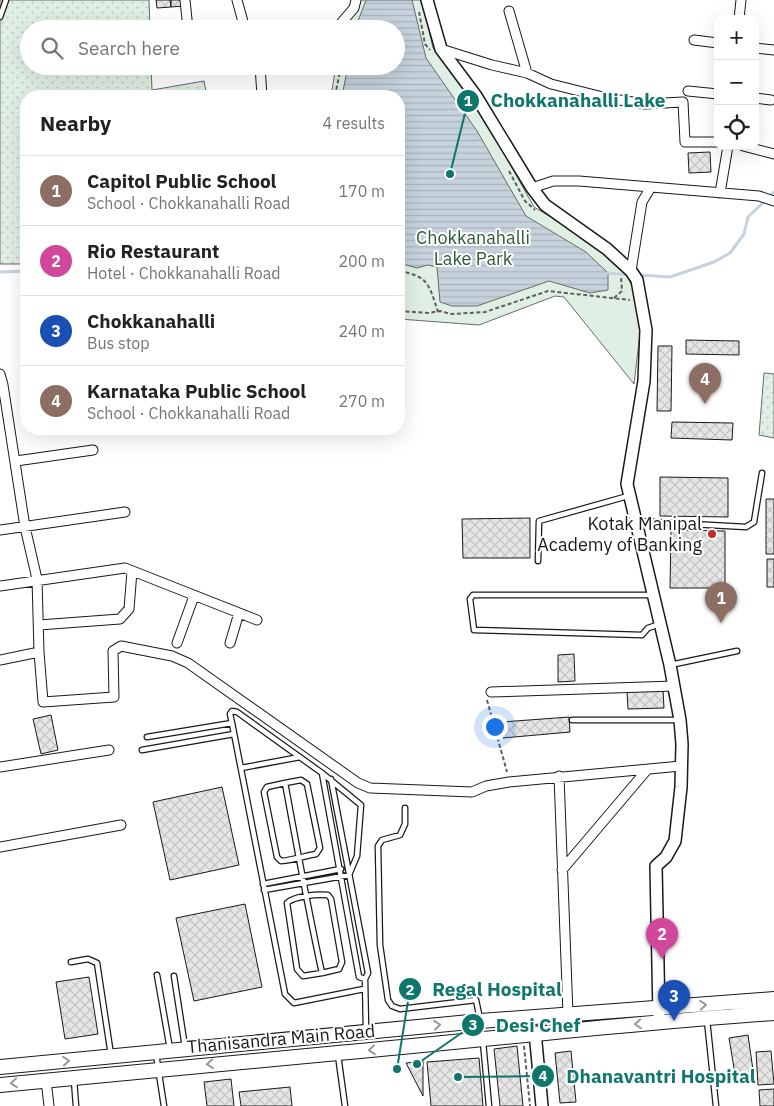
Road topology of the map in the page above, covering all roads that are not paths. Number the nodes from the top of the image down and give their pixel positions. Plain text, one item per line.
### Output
1 (6, 0) edge
2 (185, 0) edge
3 (237, 0) edge
4 (356, 0) edge
5 (427, 0) edge
6 (741, 0) edge
7 (509, 11) dead end
8 (739, 15) edge
9 (0, 17) edge
10 (187, 20) edge
11 (243, 20) edge
12 (344, 20) edge
13 (694, 40) dead end
14 (714, 42) edge
15 (759, 48) edge
16 (441, 49) junction
17 (774, 50) edge
18 (527, 73) junction
19 (261, 75) edge
20 (262, 90) edge
21 (688, 91) dead end
22 (714, 94) edge
23 (759, 98) edge
24 (771, 100) dead end
25 (714, 142) edge
26 (727, 150) edge
27 (758, 150) edge
28 (774, 154) edge
29 (651, 187) junction
30 (532, 188) junction
31 (720, 193) junction
32 (773, 201) edge
33 (630, 276) junction
34 (0, 374) edge
35 (2, 386) edge
36 (93, 450) dead end
37 (16, 461) junction
38 (762, 473) dead end
39 (628, 496) junction
40 (125, 512) dead end
41 (636, 521) junction
42 (25, 527) junction
43 (0, 530) edge
44 (538, 562) dead end
45 (132, 571) junction
46 (37, 579) junction
47 (0, 586) edge
48 (653, 595) junction
49 (194, 596) junction
50 (239, 613) junction
51 (258, 620) dead end
52 (660, 624) junction
53 (38, 625) junction
54 (177, 643) dead end
55 (230, 643) dead end
56 (737, 651) dead end
57 (39, 652) junction
58 (0, 660) edge
59 (670, 666) junction
60 (674, 686) junction
61 (489, 696) road end
62 (572, 720) dead end
63 (680, 720) junction
64 (232, 723) junction
65 (234, 734) junction
66 (147, 737) dead end
67 (109, 750) dead end
68 (142, 750) dead end
69 (300, 757) junction
70 (681, 766) junction
71 (0, 767) edge
72 (241, 768) junction
73 (646, 771) junction
74 (322, 772) junction
75 (559, 776) junction
76 (331, 779) junction
77 (285, 783) junction
78 (405, 808) dead end
79 (121, 825) dead end
80 (0, 847) edge
81 (299, 858) junction
82 (348, 868) junction
83 (340, 870) junction
84 (562, 870) junction
85 (349, 875) junction
86 (341, 876) junction
87 (302, 877) junction
88 (303, 883) junction
89 (263, 884) junction
90 (264, 890) junction
91 (306, 897) junction
92 (71, 962) dead end
93 (322, 973) junction
94 (157, 975) dead end
95 (174, 976) dead end
96 (365, 979) junction
97 (364, 989) junction
98 (774, 999) edge
99 (774, 1013) edge
100 (568, 1014) junction
101 (658, 1016) junction
102 (531, 1018) junction
103 (707, 1018) junction
104 (480, 1021) junction
105 (366, 1033) junction
106 (529, 1035) junction
107 (482, 1038) junction
108 (186, 1049) junction
109 (170, 1050) junction
110 (156, 1053) junction
111 (338, 1054) junction
112 (111, 1057) junction
113 (0, 1067) edge
114 (158, 1068) junction
115 (73, 1078) junction
116 (46, 1080) junction
117 (0, 1085) edge
118 (49, 1106) edge
119 (76, 1106) edge
120 (164, 1106) edge
121 (345, 1106) edge
122 (489, 1106) edge
123 (536, 1106) edge
124 (542, 1106) edge
125 (716, 1106) edge

1 - 9 lane
2 - 10 street
3 - 11 street
4 - 12 street
5 - 16 street
6 - 8 street
7 - 18 street
13 - 14 street
15 - 17 street
16 - 18 street
16 - 30 street
18 - 25 street
19 - 20 street
21 - 22 street
23 - 24 street
26 - 31 street
27 - 28 street
29 - 30 street
29 - 31 street
29 - 33 street
30 - 33 street
31 - 32 street
33 - 39 street
34 - 35 street
35 - 37 street
36 - 37 street
37 - 42 street
38 - 41 lane
39 - 41 street
39 - 44 lane
40 - 42 street
41 - 48 street
42 - 43 street
42 - 46 street
45 - 46 street
45 - 49 street
45 - 53 street
46 - 47 street
46 - 53 street
48 - 52 street
48 - 52 lane
49 - 50 street
49 - 54 street
50 - 51 street
50 - 55 street
52 - 59 street
53 - 57 street
56 - 59 lane
57 - 58 street
57 - 75 street
59 - 60 street
60 - 61 street
60 - 63 street
62 - 63 lane
63 - 70 street
64 - 65 lane
64 - 66 lane
64 - 69 lane
65 - 68 lane
65 - 72 lane
67 - 71 street
69 - 72 lane
69 - 74 lane
70 - 73 street
70 - 101 street
72 - 89 lane
73 - 75 street
73 - 84 street
74 - 76 lane
74 - 83 lane
75 - 84 street
76 - 82 lane
76 - 85 lane
77 - 81 lane
77 - 81 lane
77 - 81 lane
78 - 104 lane
79 - 80 street
81 - 87 lane
82 - 83 lane
82 - 85 lane
83 - 86 lane
83 - 87 lane
84 - 100 street
85 - 86 lane
85 - 96 lane
86 - 88 lane
86 - 96 lane
87 - 88 lane
87 - 89 lane
88 - 90 lane
88 - 91 lane
89 - 90 lane
90 - 97 lane
91 - 93 lane
91 - 93 lane
91 - 93 lane
92 - 112 lane
94 - 109 lane
95 - 108 lane
96 - 97 lane
97 - 105 lane
101 -> 98 main road, Thanisandra Main Road
99 - 103 main road, Thanisandra Main Road
100 - 101 main road, Thanisandra Main Road
100 - 102 main road, Thanisandra Main Road
101 - 103 main road, Thanisandra Main Road
101 -> 106 main road, Thanisandra Main Road
102 - 104 main road, Thanisandra Main Road
102 - 106 street
103 - 125 lane
105 -> 104 main road, Thanisandra Main Road
105 - 108 main road, Thanisandra Main Road
106 - 107 main road, Thanisandra Main Road
106 - 123 street
106 - 124 street
107 -> 111 main road, Thanisandra Main Road
107 - 122 lane
108 - 109 main road, Thanisandra Main Road
109 - 110 main road, Thanisandra Main Road
110 - 112 main road, Thanisandra Main Road
110 - 114 lane
111 -> 114 main road, Thanisandra Main Road
111 - 121 lane
113 -> 112 main road, Thanisandra Main Road
114 - 115 main road, Thanisandra Main Road
114 - 120 lane
115 - 116 main road, Thanisandra Main Road
115 - 119 lane
116 -> 117 main road, Thanisandra Main Road
116 - 118 street

